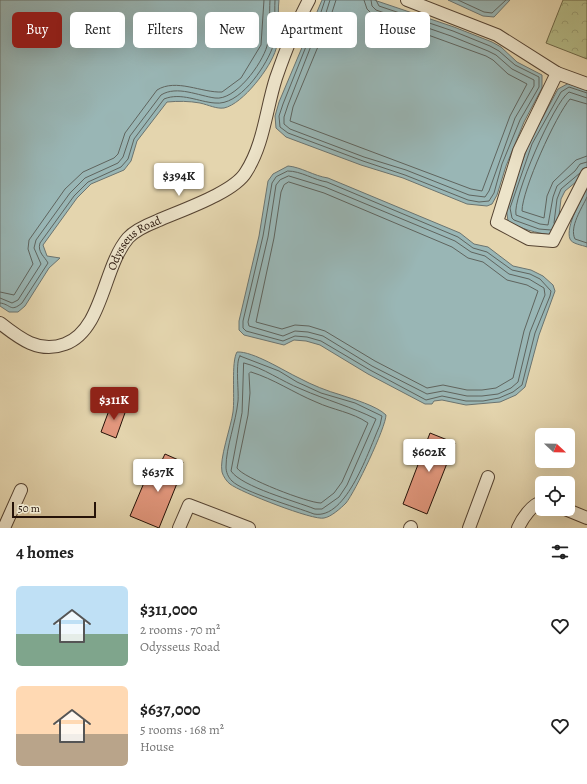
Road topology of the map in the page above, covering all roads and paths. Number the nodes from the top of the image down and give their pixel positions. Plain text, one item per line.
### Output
1 (309, 0) edge
2 (407, 0) edge
3 (557, 73) junction
4 (587, 84) edge
5 (587, 174) edge
6 (0, 323) edge
7 (488, 477) dead end
8 (22, 490) dead end
9 (535, 507) edge
10 (575, 513) edge
11 (587, 518) edge
12 (4, 528) edge
13 (179, 528) edge
14 (249, 528) edge
15 (469, 528) edge
16 (518, 528) edge

1 - 6 street, Odysseus Road
2 - 3 street
3 - 4 street
3 - 5 street
7 - 15 street
8 - 12 street
9 - 16 street
10 - 11 street
13 - 14 street

